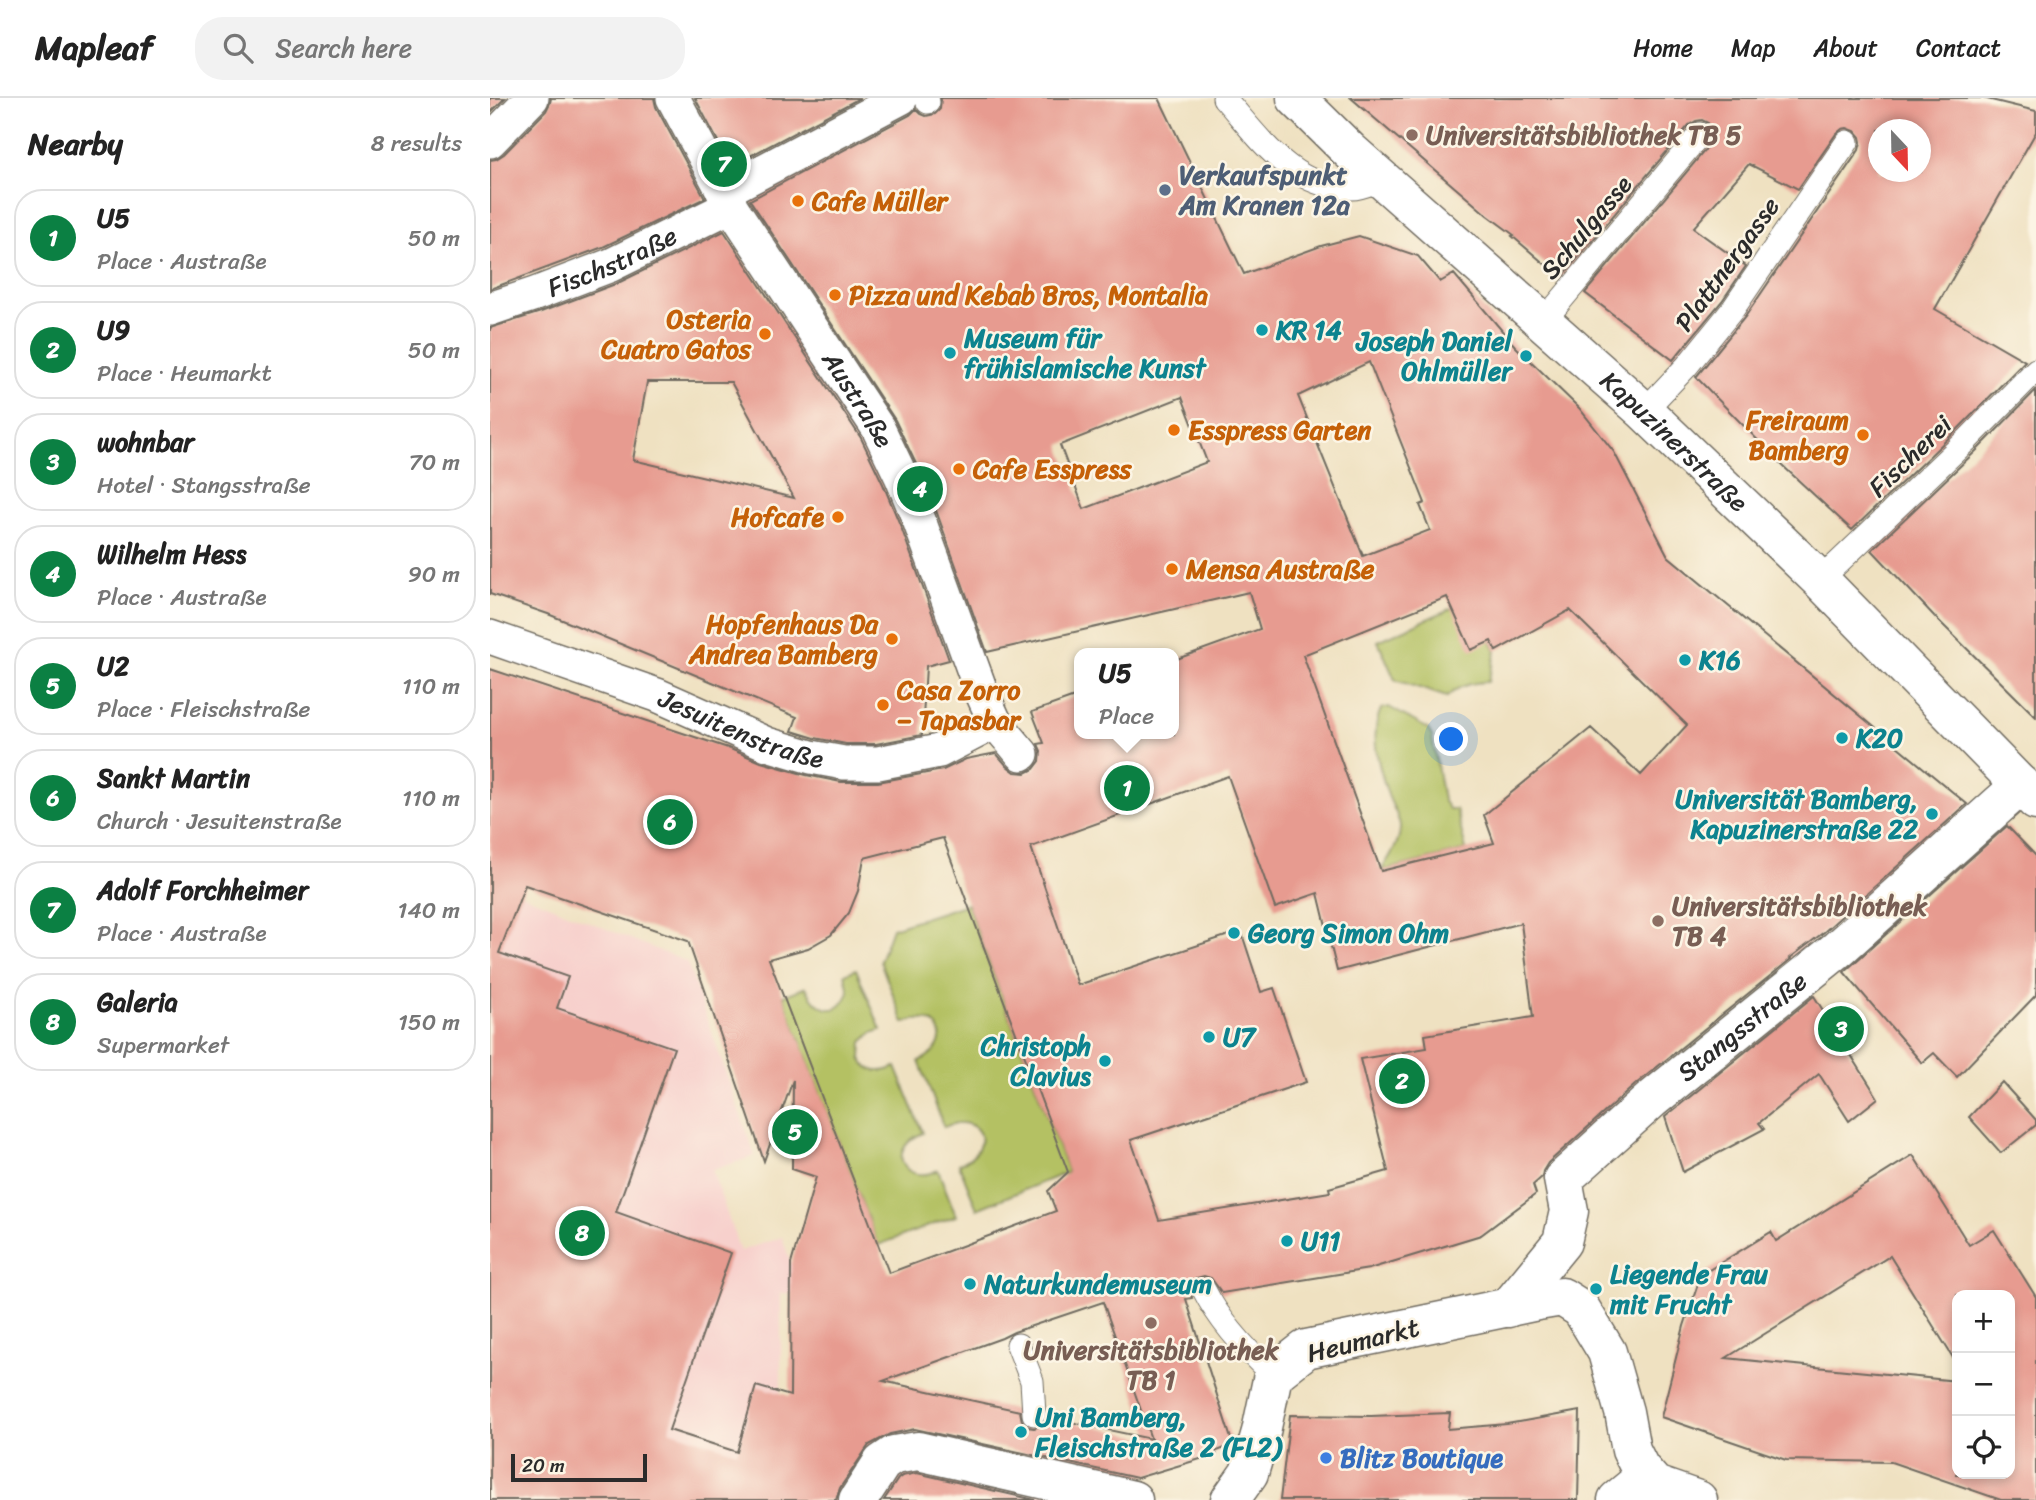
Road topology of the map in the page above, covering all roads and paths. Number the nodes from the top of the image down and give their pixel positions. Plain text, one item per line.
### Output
1 (532, 98) edge
2 (673, 98) edge
3 (1224, 98) edge
4 (1296, 98) edge
5 (918, 99) edge
6 (1700, 134) dead end
7 (490, 141) edge
8 (1847, 142) dead end
9 (1383, 179) junction
10 (727, 199) junction
11 (490, 309) edge
12 (1542, 323) junction
13 (2036, 370) edge
14 (1644, 411) junction
15 (1820, 580) junction
16 (490, 637) edge
17 (995, 722) junction
18 (1022, 754) dead end
19 (2028, 793) edge
20 (1204, 1290) dead end
21 (1508, 1308) junction
22 (1018, 1345) dead end
23 (1273, 1375) junction
24 (1034, 1414) dead end
25 (1646, 1476) junction
26 (858, 1500) edge
27 (1133, 1500) edge
28 (1230, 1500) edge
29 (1617, 1500) edge
30 (1698, 1500) edge

1 - 7 street
2 - 10 street, Austraße
3 - 9 lane
4 - 9 street, Kapuzinerstraße
5 - 10 street, Fischstraße
6 - 12 lane, Schulgasse
8 - 14 lane, Plattnergasse
9 - 12 street, Kapuzinerstraße
10 - 11 street, Fischstraße
10 - 17 street, Austraße
12 - 14 street, Kapuzinerstraße
13 - 15 lane, Fischerei
14 - 15 street, Kapuzinerstraße
15 - 19 street, Kapuzinerstraße
16 - 17 street, Jesuitenstraße
17 - 18 street, Austraße
19 - 21 street, Stangsstraße
20 - 23 lane
21 - 23 street, Heumarkt
21 - 25 street, Heumarkt
22 - 24 lane
23 - 28 street, Heumarkt
25 - 29 street
25 - 30 street
26 - 27 street

